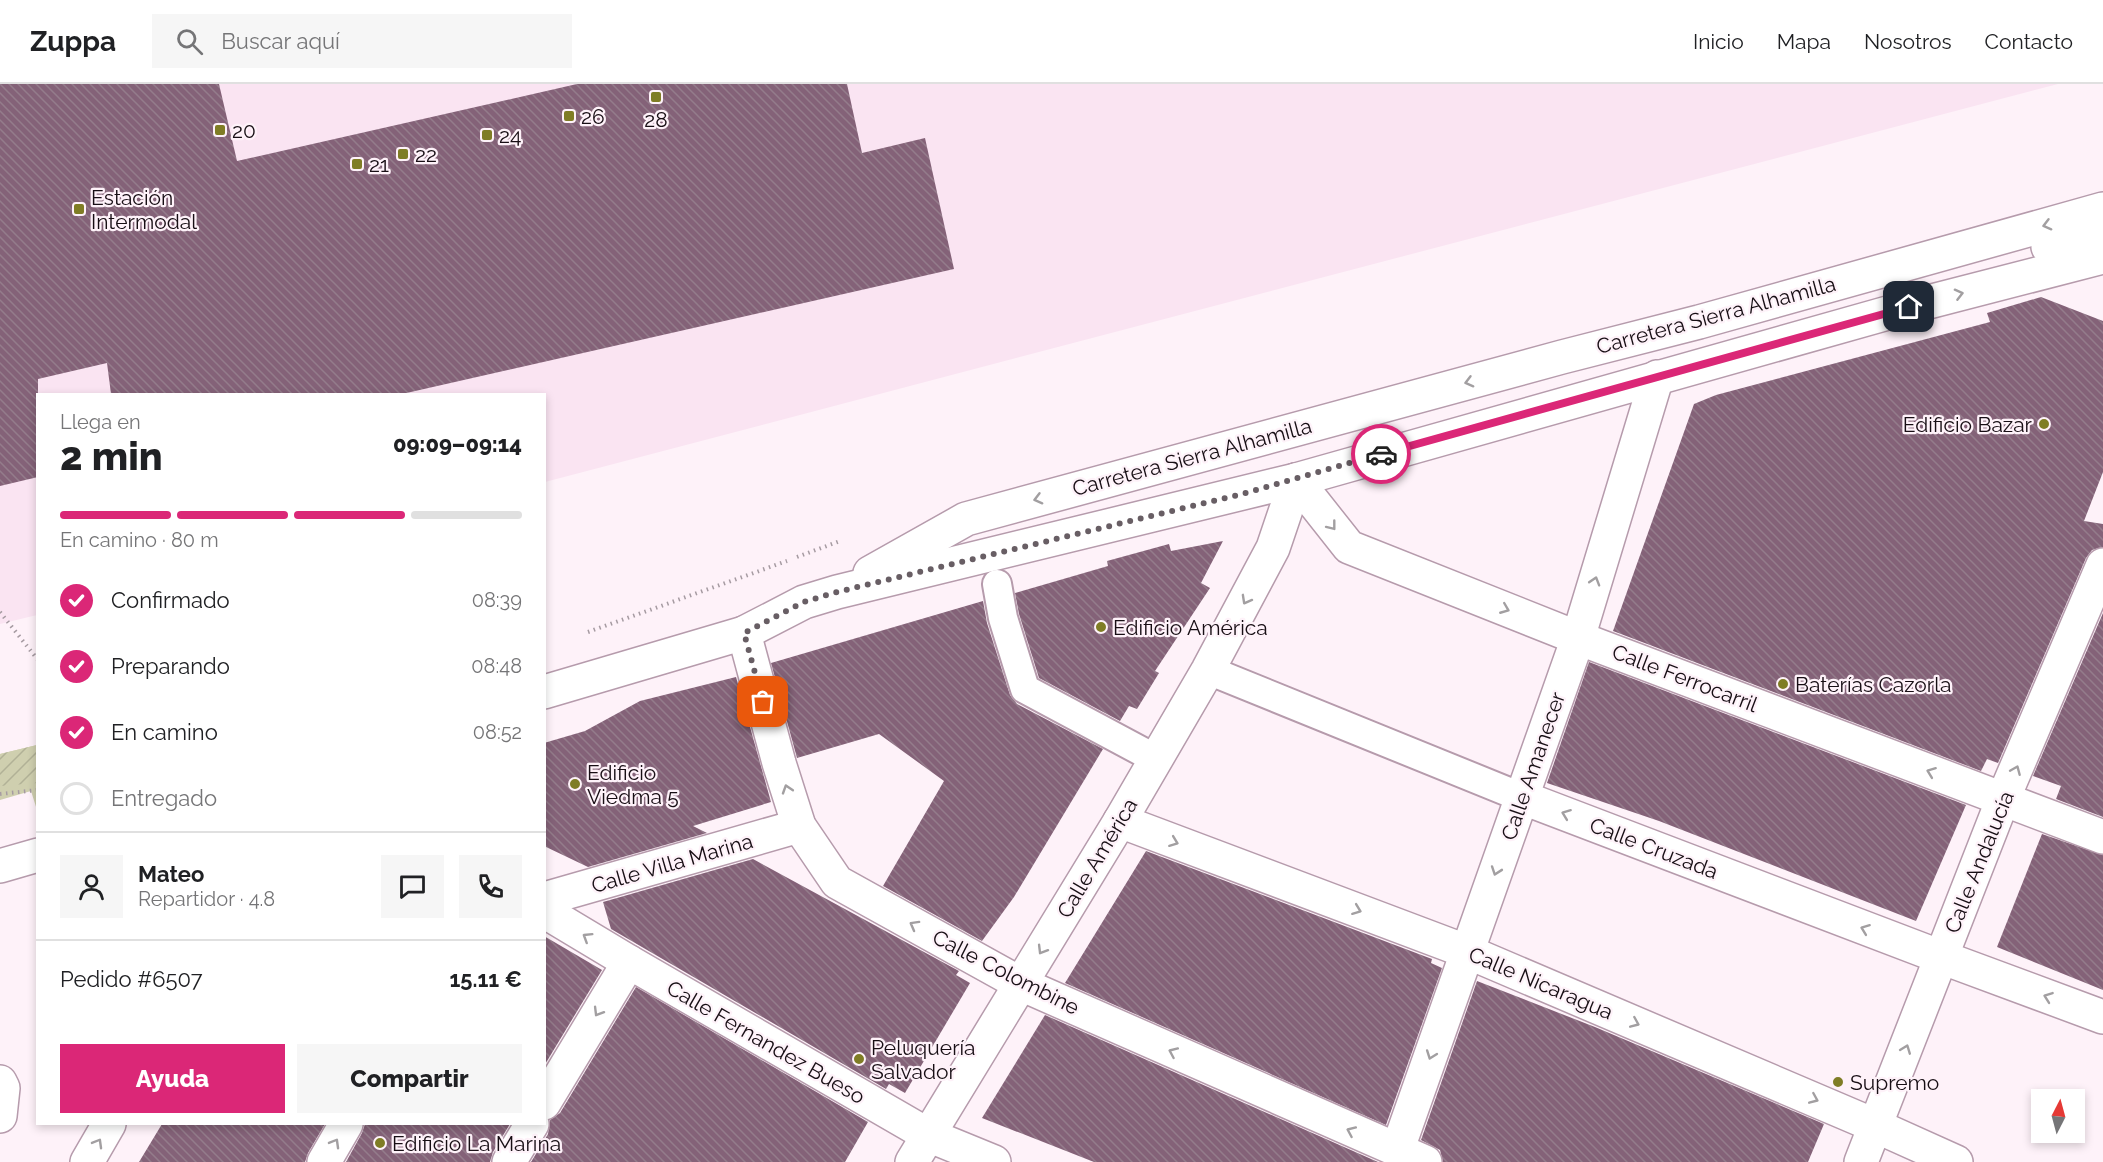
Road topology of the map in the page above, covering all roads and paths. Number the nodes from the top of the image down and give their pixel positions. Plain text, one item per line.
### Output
1 (2103, 209) edge
2 (2103, 235) edge
3 (2103, 257) edge
4 (1870, 273) junction
5 (1562, 357) junction
6 (1657, 377) junction
7 (1296, 480) junction
8 (1274, 548) joint
9 (2102, 571) edge
10 (997, 585) dead end
11 (837, 592) junction
12 (0, 612) edge
13 (744, 633) junction
14 (1578, 638) junction
15 (36, 657) edge
16 (1208, 670) junction
17 (546, 691) edge
18 (1156, 759) junction
19 (36, 790) edge
20 (0, 794) edge
21 (1521, 797) junction
22 (2003, 799) junction
23 (1120, 821) junction
24 (799, 826) junction
25 (2103, 837) edge
26 (36, 856) edge
27 (0, 866) edge
28 (546, 898) edge
29 (546, 911) edge
30 (1468, 952) junction
31 (1941, 957) junction
32 (628, 962) junction
33 (1021, 984) junction
34 (2103, 1017) edge
35 (0, 1082) edge
36 (546, 1099) edge
37 (0, 1116) edge
38 (108, 1125) edge
39 (345, 1125) edge
40 (531, 1125) edge
41 (1876, 1126) junction
42 (920, 1149) edge
43 (1411, 1157) edge
44 (87, 1162) edge
45 (324, 1162) edge
46 (509, 1162) edge
47 (993, 1162) edge
48 (1861, 1162) edge
49 (1956, 1162) edge

1 -> 4 street, Carretera Sierra Alhamilla
2 - 4 street, Carretera Sierra Alhamilla
6 -> 3 street, Carretera Sierra Alhamilla
4 - 5 street, Carretera Sierra Alhamilla
5 - 7 street, Carretera Sierra Alhamilla
5 -> 11 street, Carretera Sierra Alhamilla
6 - 7 street, Carretera Sierra Alhamilla
14 -> 6 street, Calle Amanecer
7 - 8 street, Carretera Sierra Alhamilla
7 - 11 street, Carretera Sierra Alhamilla
7 -> 14 street, Calle Ferrocarril
8 -> 16 street, Calle América
22 -> 9 street, Calle Andalucía
10 - 18 street
11 - 13 street, Carretera Sierra Alhamilla
12 - 15 path
13 - 17 street, Carretera Sierra Alhamilla
24 -> 13 street, Calle Colombine
14 - 21 street, Calle Amanecer
22 -> 14 street, Calle Ferrocarril
16 - 18 street, Calle América
16 - 21 street, Calle Cruzada
18 - 23 street, Calle América
19 - 20 path
21 -> 30 street, Calle Amanecer
31 -> 21 street, Calle Cruzada
22 - 25 street, Calle Ferrocarril
22 - 31 street, Calle Andalucía
23 -> 30 street, Calle Nicaragua
23 -> 33 street, Calle América
24 - 28 street, Calle Villa Marina
33 -> 24 street, Calle Colombine
26 - 27 street
32 -> 29 street, Calle Fernandez Bueso
30 -> 41 street, Calle Nicaragua
30 -> 43 street, Calle Amanecer
34 -> 31 street, Calle Cruzada
41 -> 31 street, Calle Andalucía
32 -> 36 street
32 - 42 street, Calle Fernandez Bueso
33 - 42 street, Calle América
43 -> 33 street, Calle Colombine
35 - 37 street
44 -> 38 street
45 -> 39 street
40 - 46 street
41 - 48 street, Calle Andalucía
41 - 49 street, Calle Nicaragua
42 - 47 street, Calle Fernandez Bueso

